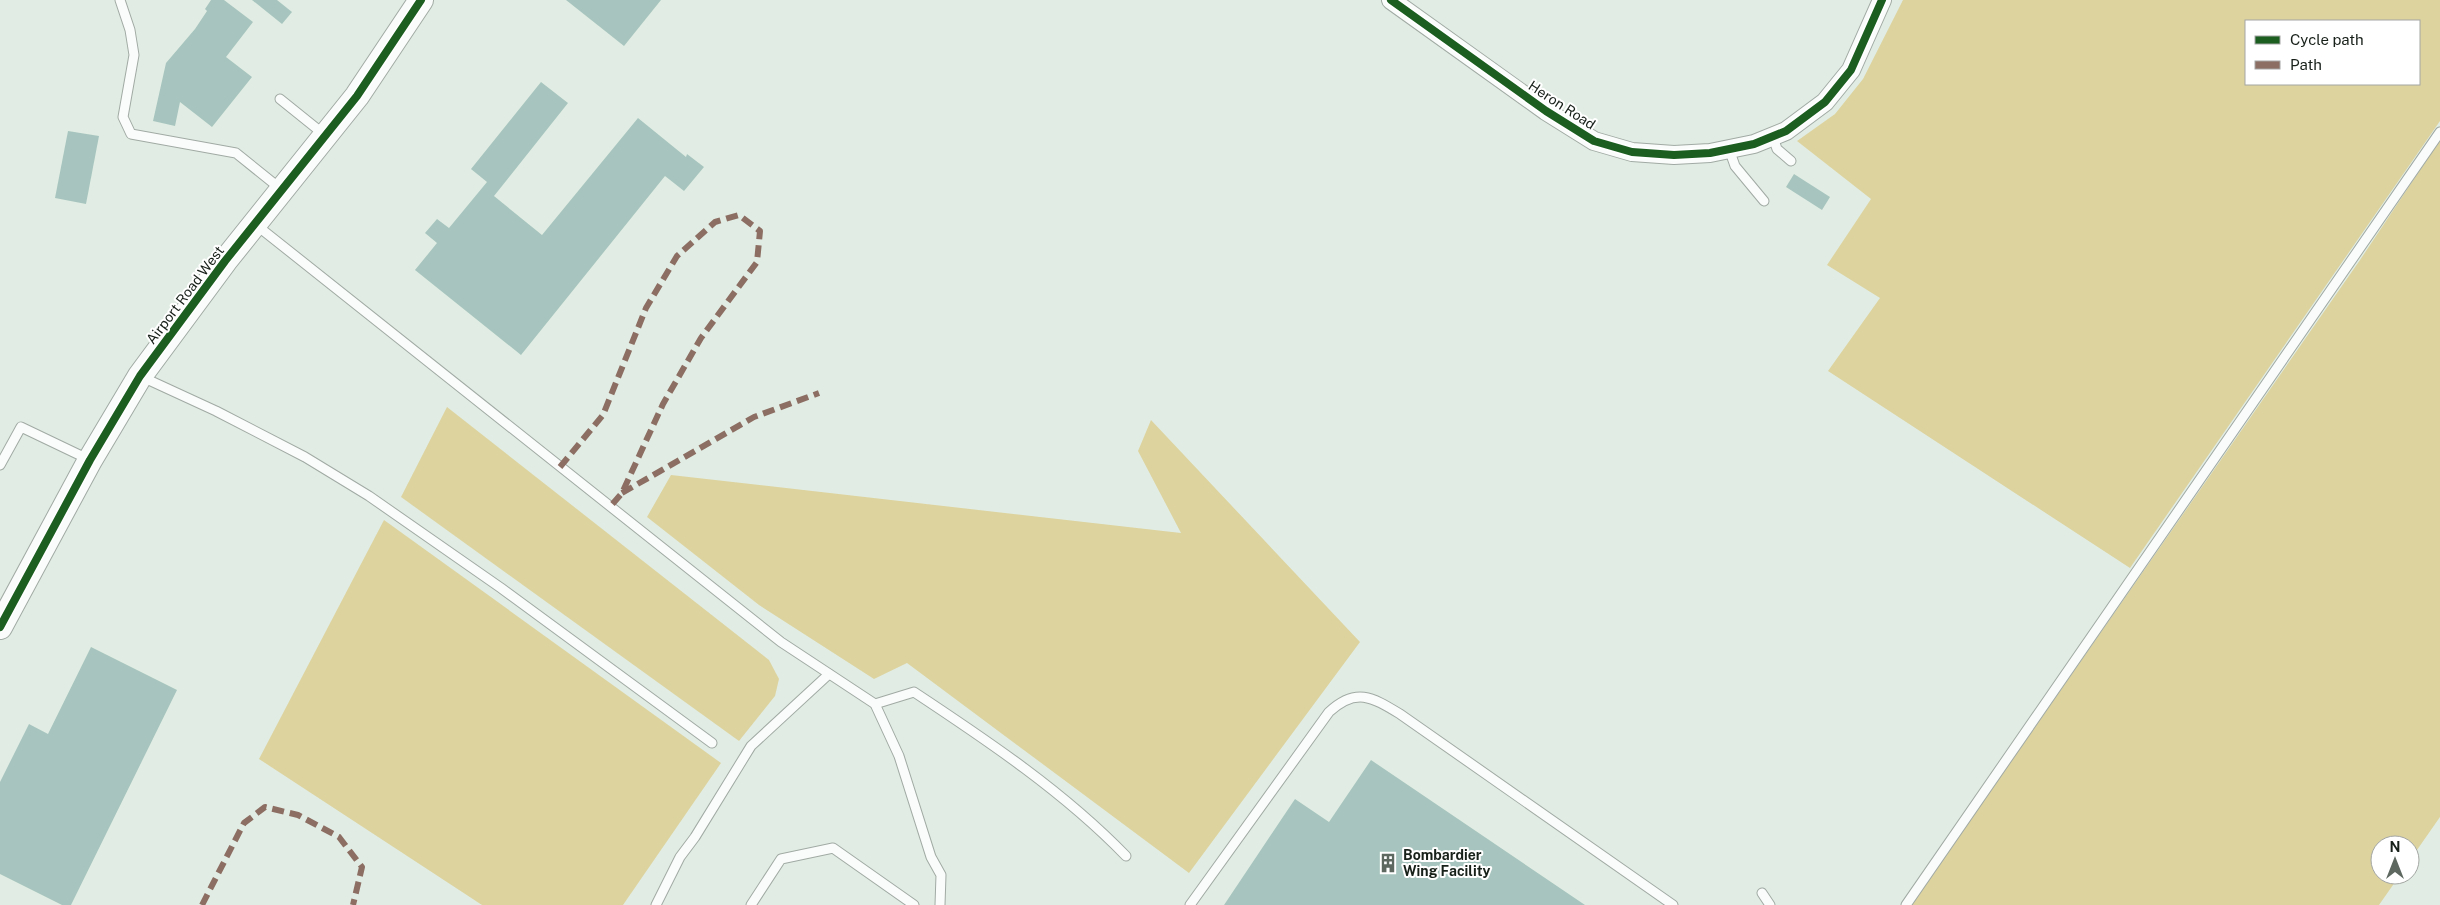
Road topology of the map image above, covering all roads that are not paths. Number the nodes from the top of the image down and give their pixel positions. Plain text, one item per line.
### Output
1 (120, 0) edge
2 (421, 0) edge
3 (1391, 0) edge
4 (1882, 0) edge
5 (280, 99) dead end
6 (2440, 132) edge
7 (326, 136) junction
8 (1772, 137) junction
9 (1729, 149) junction
10 (1791, 161) dead end
11 (282, 190) junction
12 (1764, 201) dead end
13 (255, 223) junction
14 (140, 376) junction
15 (90, 460) junction
16 (0, 464) edge
17 (0, 627) edge
18 (829, 674) junction
19 (875, 704) junction
20 (712, 743) dead end
21 (1126, 856) dead end
22 (1762, 893) dead end
23 (656, 905) edge
24 (751, 905) edge
25 (914, 905) edge
26 (940, 905) edge
27 (1190, 905) edge
28 (1673, 905) edge
29 (1770, 905) edge
30 (1906, 905) edge

1 - 11 lane
2 - 7 street, Airport Road West
3 - 9 street, Heron Road
4 - 8 street, Heron Road
5 - 7 lane
6 - 30 lane
7 - 11 street, Airport Road West
8 - 9 street, Heron Road
8 - 10 lane
9 - 12 lane
11 - 13 street, Airport Road West
13 - 14 street, Airport Road West
13 - 18 lane
14 - 15 street, Airport Road West
14 - 20 lane
15 - 16 lane
15 - 17 street, Airport Road West
18 - 19 lane
18 - 23 lane
19 - 21 lane
19 - 26 lane
22 - 29 lane
24 - 25 lane
27 - 28 lane

